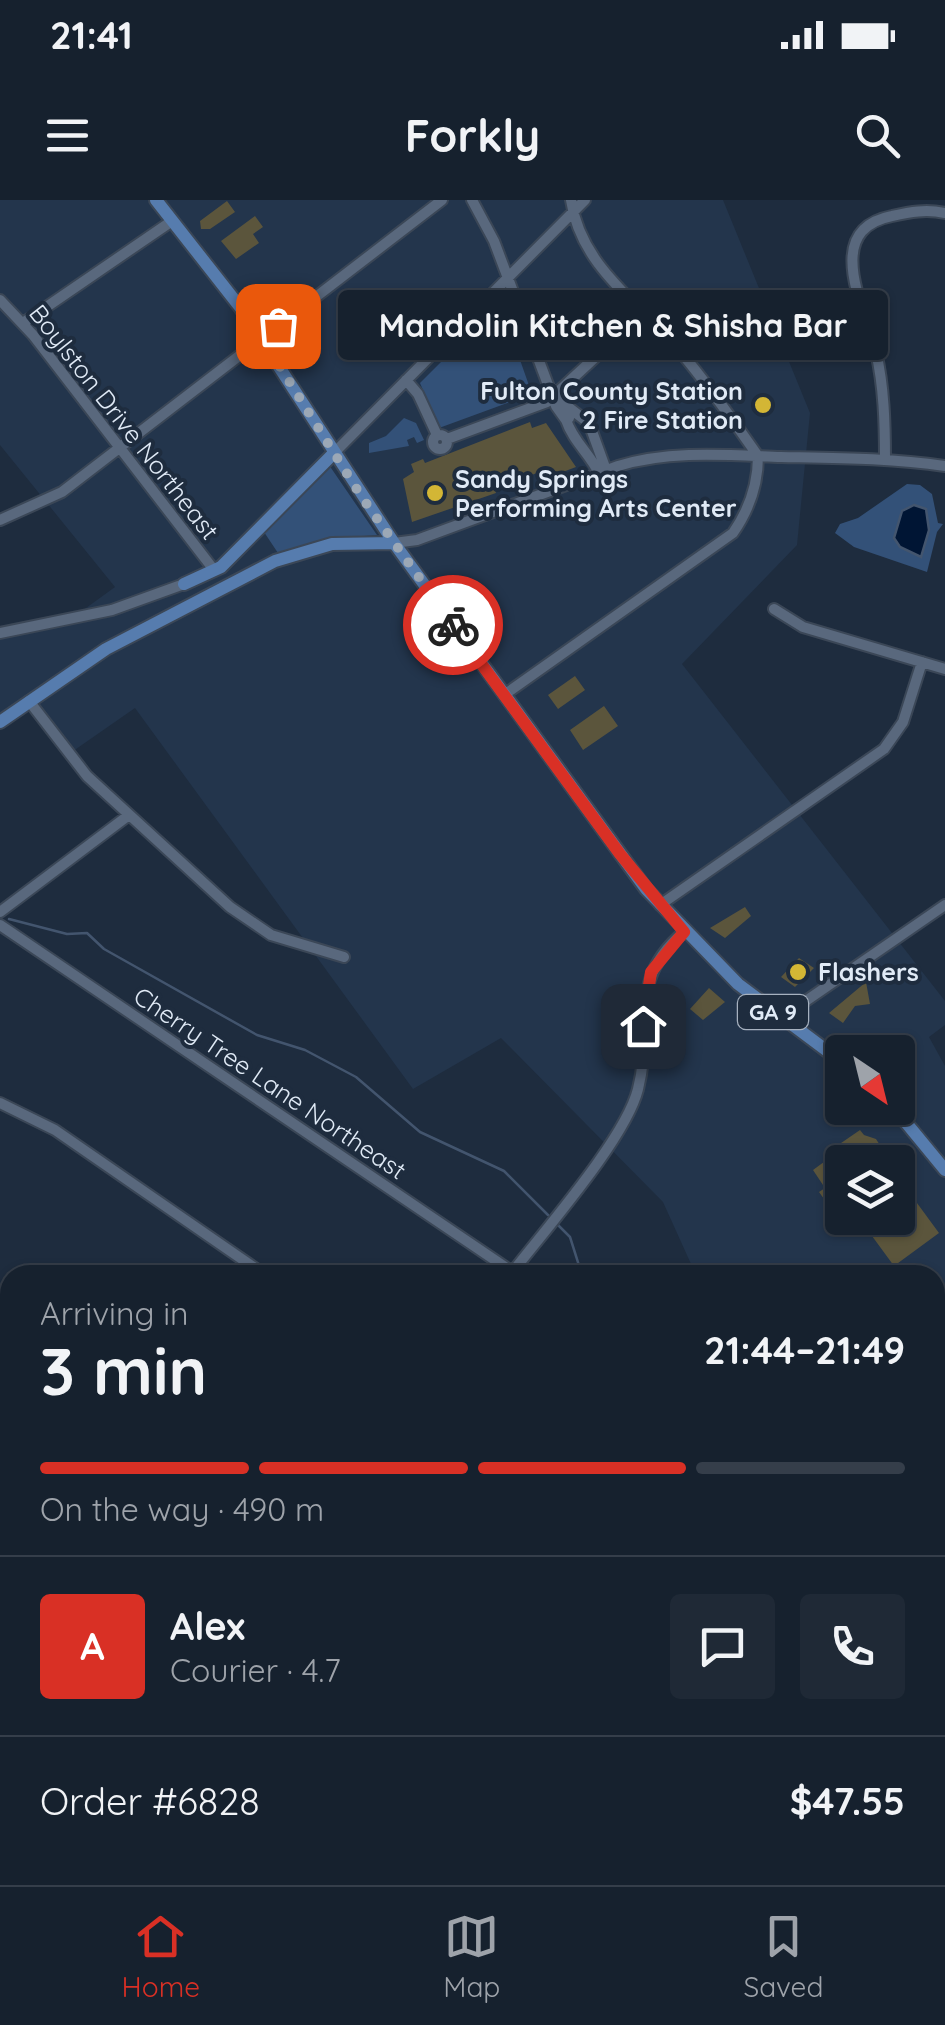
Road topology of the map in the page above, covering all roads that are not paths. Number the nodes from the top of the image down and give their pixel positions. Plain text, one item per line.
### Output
1 (156, 200) edge
2 (442, 200) edge
3 (472, 200) edge
4 (570, 200) edge
5 (585, 200) edge
6 (945, 212) edge
7 (572, 213) junction
8 (172, 221) junction
9 (507, 278) junction
10 (0, 300) edge
11 (644, 312) junction
12 (22, 324) junction
13 (262, 338) junction
14 (406, 380) junction
15 (554, 396) junction
16 (570, 417) junction
17 (598, 442) junction
18 (120, 448) junction
19 (587, 449) junction
20 (334, 452) junction
21 (758, 456) junction
22 (885, 459) junction
23 (945, 466) edge
24 (602, 472) junction
25 (0, 520) edge
26 (394, 543) junction
27 (214, 570) junction
28 (184, 584) joint
29 (774, 610) dead end
30 (0, 633) edge
31 (922, 662) junction
32 (945, 669) edge
33 (504, 695) junction
34 (29, 701) junction
35 (0, 722) edge
36 (129, 814) junction
37 (660, 905) junction
38 (945, 905) edge
39 (0, 912) edge
40 (0, 925) edge
41 (684, 932) junction
42 (344, 957) dead end
43 (781, 1018) junction
44 (825, 1050) edge
45 (0, 1103) edge
46 (908, 1125) edge
47 (945, 1170) edge
48 (251, 1265) edge
49 (500, 1265) edge
50 (520, 1265) edge

1 - 8 main road, GA 9
2 - 13 street
3 - 9 street
4 - 7 street
5 - 7 street
6 - 22 street
7 - 9 street
7 - 11 street
8 - 12 street
8 - 13 main road, GA 9
9 - 14 street
9 - 15 street
10 - 12 street, Boylston Drive Northeast
11 - 15 street
11 - 21 street
12 - 18 street, Boylston Drive Northeast
13 - 18 street
13 - 20 main road, GA 9
14 - 15 street
14 - 20 street
15 - 16 street
16 - 17 street
16 - 19 street
17 - 19 street
17 - 24 street
18 - 25 street
18 - 27 street, Boylston Drive Northeast
19 - 24 street
20 - 26 main road, GA 9
20 - 27 main road
21 - 22 street
21 - 24 street
21 - 33 street
22 - 23 street
24 - 26 street
26 - 33 main road, GA 9
26 - 34 main road
27 - 28 main road
28 - 30 street
29 - 31 street
31 - 32 street
31 - 37 street
33 - 37 main road, GA 9
34 - 35 main road
34 - 36 street
36 - 39 street
36 - 42 street
37 - 41 main road, GA 9
38 - 43 street
40 - 49 street, Cherry Tree Lane Northeast
41 - 43 main road, GA 9
41 - 50 street
43 - 44 main road, GA 9
45 - 48 street
46 - 47 main road

